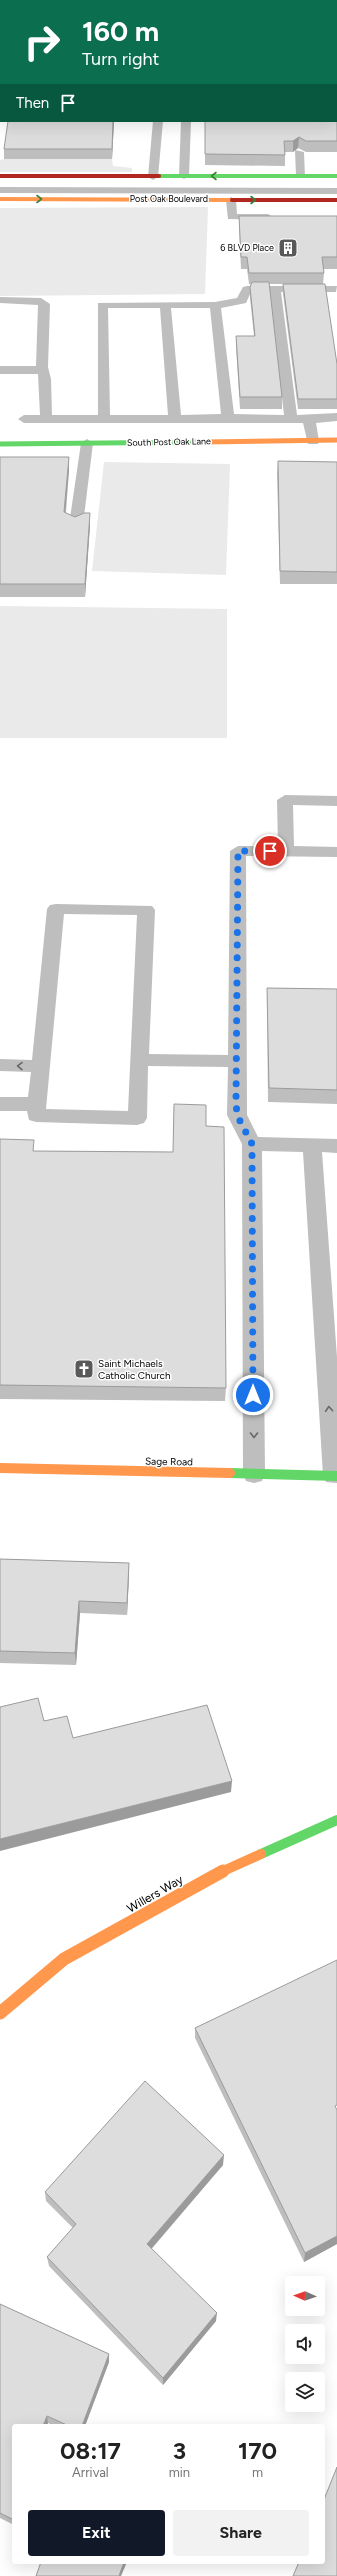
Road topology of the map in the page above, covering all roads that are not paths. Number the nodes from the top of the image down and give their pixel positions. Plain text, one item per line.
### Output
1 (158, 122) edge
2 (186, 122) edge
3 (298, 152) edge
4 (0, 176) edge
5 (184, 176) junction
6 (301, 176) junction
7 (337, 176) edge
8 (153, 177) junction
9 (0, 186) edge
10 (337, 186) edge
11 (0, 190) edge
12 (337, 190) edge
13 (0, 199) edge
14 (231, 200) junction
15 (337, 200) edge
16 (277, 217) edge
17 (337, 288) edge
18 (275, 289) junction
19 (0, 300) edge
20 (165, 305) junction
21 (215, 305) junction
22 (42, 367) junction
23 (0, 370) edge
24 (104, 418) junction
25 (175, 418) junction
26 (228, 418) junction
27 (337, 418) edge
28 (24, 419) dead end
29 (46, 419) junction
30 (291, 419) junction
31 (308, 420) junction
32 (337, 440) edge
33 (313, 441) junction
34 (87, 443) junction
35 (0, 444) edge
36 (76, 525) edge
37 (337, 801) edge
38 (286, 851) junction
39 (337, 852) edge
40 (139, 1060) junction
41 (236, 1061) junction
42 (0, 1065) edge
43 (40, 1066) junction
44 (0, 1104) edge
45 (36, 1104) junction
46 (252, 1144) junction
47 (312, 1145) junction
48 (337, 1146) edge
49 (331, 1358) edge
50 (0, 1468) edge
51 (254, 1474) junction
52 (336, 1476) edge
53 (337, 1820) edge
54 (0, 2013) edge

1 - 8 lane
2 - 5 lane
3 - 6 lane
4 - 8 main road
6 -> 5 main road
5 - 8 main road
6 - 7 main road
9 - 10 lane
11 - 12 lane
13 -> 14 main road, Post Oak Boulevard
14 -> 15 main road, Post Oak Boulevard
14 - 16 lane
17 - 18 lane
18 - 21 lane
18 - 30 lane
19 - 22 lane
20 - 21 lane
20 - 24 lane
20 - 25 lane
21 - 26 lane
22 - 23 lane
22 - 29 lane
24 - 25 lane
24 - 29 lane
25 - 26 lane
26 - 30 lane
27 - 31 lane
28 - 29 lane
30 - 31 lane
31 - 33 lane
32 - 33 main road, South Post Oak Lane
33 - 34 main road, South Post Oak Lane
34 - 35 main road, South Post Oak Lane
34 - 36 lane
37 - 38 lane
38 - 39 lane
38 - 41 lane
40 - 41 lane
40 - 43 lane
40 - 45 lane
41 - 46 lane
43 -> 42 lane
43 - 45 lane
44 - 45 lane
46 - 47 lane
46 -> 51 lane
47 - 48 lane
47 - 49 lane
52 -> 49 lane
50 - 51 main road, Sage Road
51 - 52 main road, Sage Road
53 - 54 main road, Willers Way

